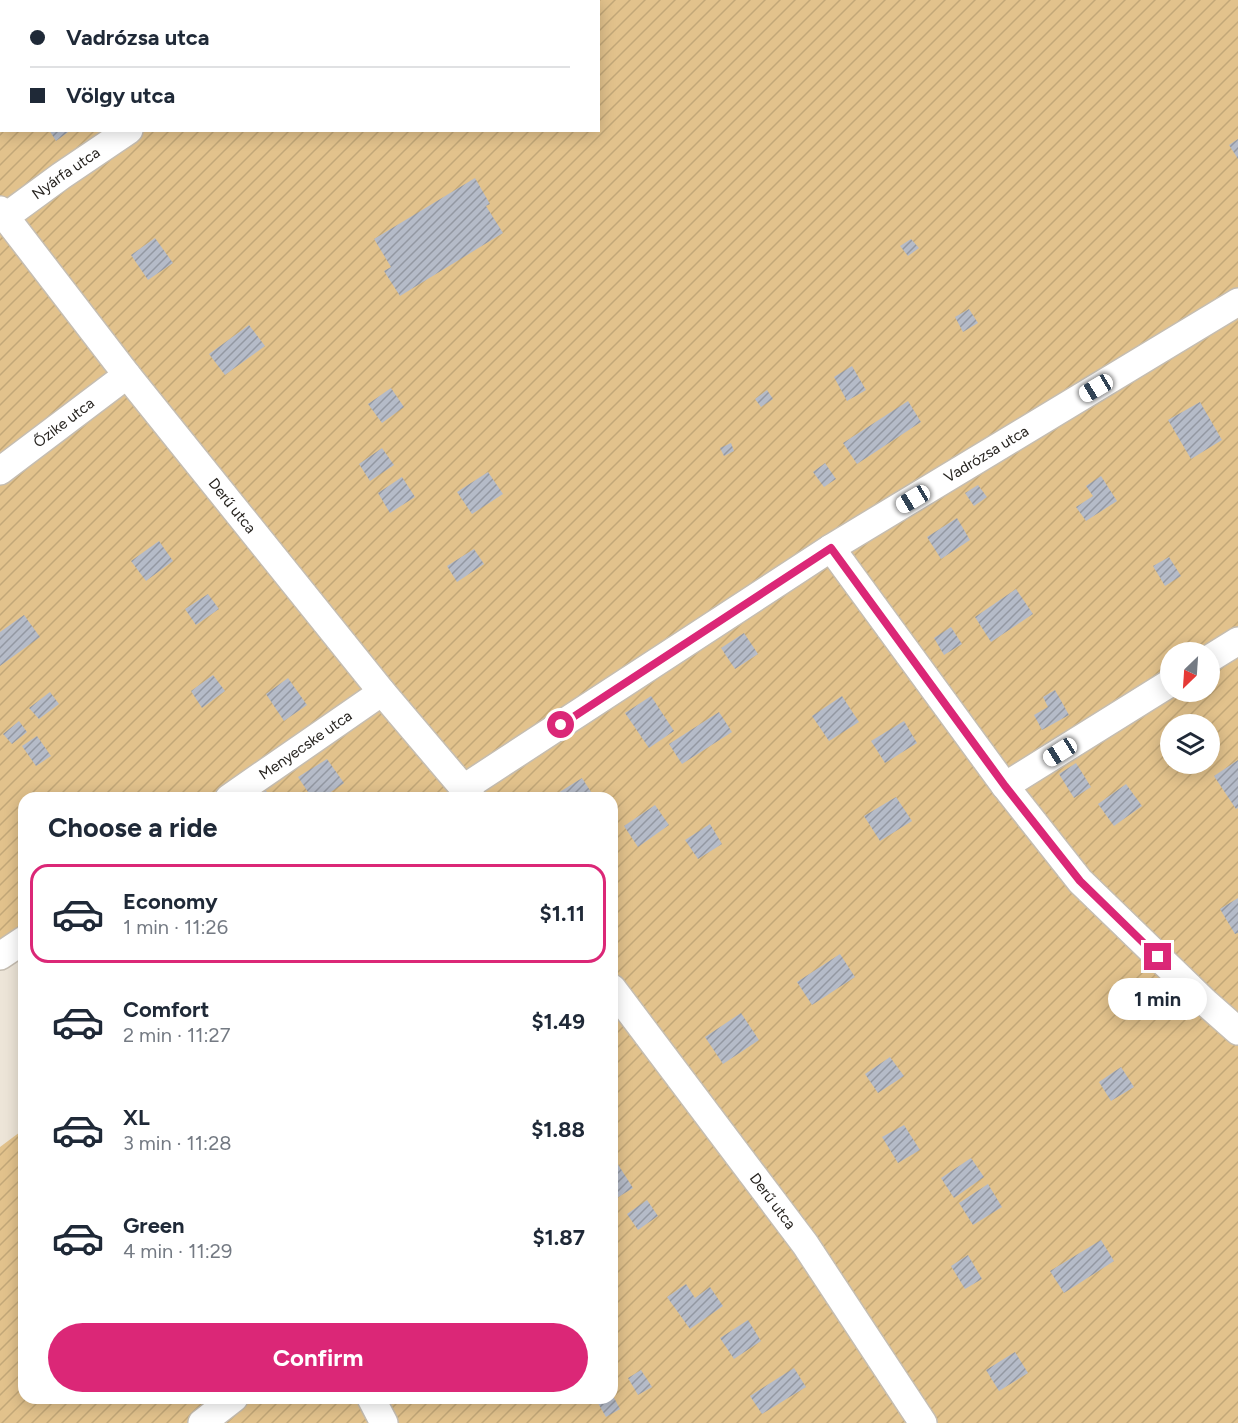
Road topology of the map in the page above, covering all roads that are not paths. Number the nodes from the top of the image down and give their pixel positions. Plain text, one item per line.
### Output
1 (126, 132) edge
2 (2, 214) edge
3 (1238, 302) edge
4 (127, 375) junction
5 (0, 471) edge
6 (831, 548) junction
7 (1238, 641) edge
8 (1220, 652) edge
9 (1160, 689) edge
10 (382, 692) junction
11 (1005, 786) junction
12 (238, 792) edge
13 (467, 792) edge
14 (469, 792) edge
15 (18, 944) edge
16 (0, 956) edge
17 (618, 996) edge
18 (1238, 1031) edge
19 (226, 1404) edge
20 (374, 1404) edge
21 (202, 1423) edge
22 (384, 1423) edge
23 (923, 1423) edge

1 - 2 street, Nyárfa utca
2 - 4 street, Derű utca
3 - 6 street, Vadrózsa utca
4 - 5 street, Őzike utca
4 - 10 street, Derű utca
6 - 11 street
6 - 14 street, Vadrózsa utca
7 - 8 street
9 - 11 street
10 - 12 street, Menyecske utca
10 - 13 street, Derű utca
11 - 18 street
15 - 16 street
17 - 23 street, Derű utca
19 - 21 street
20 - 22 street

